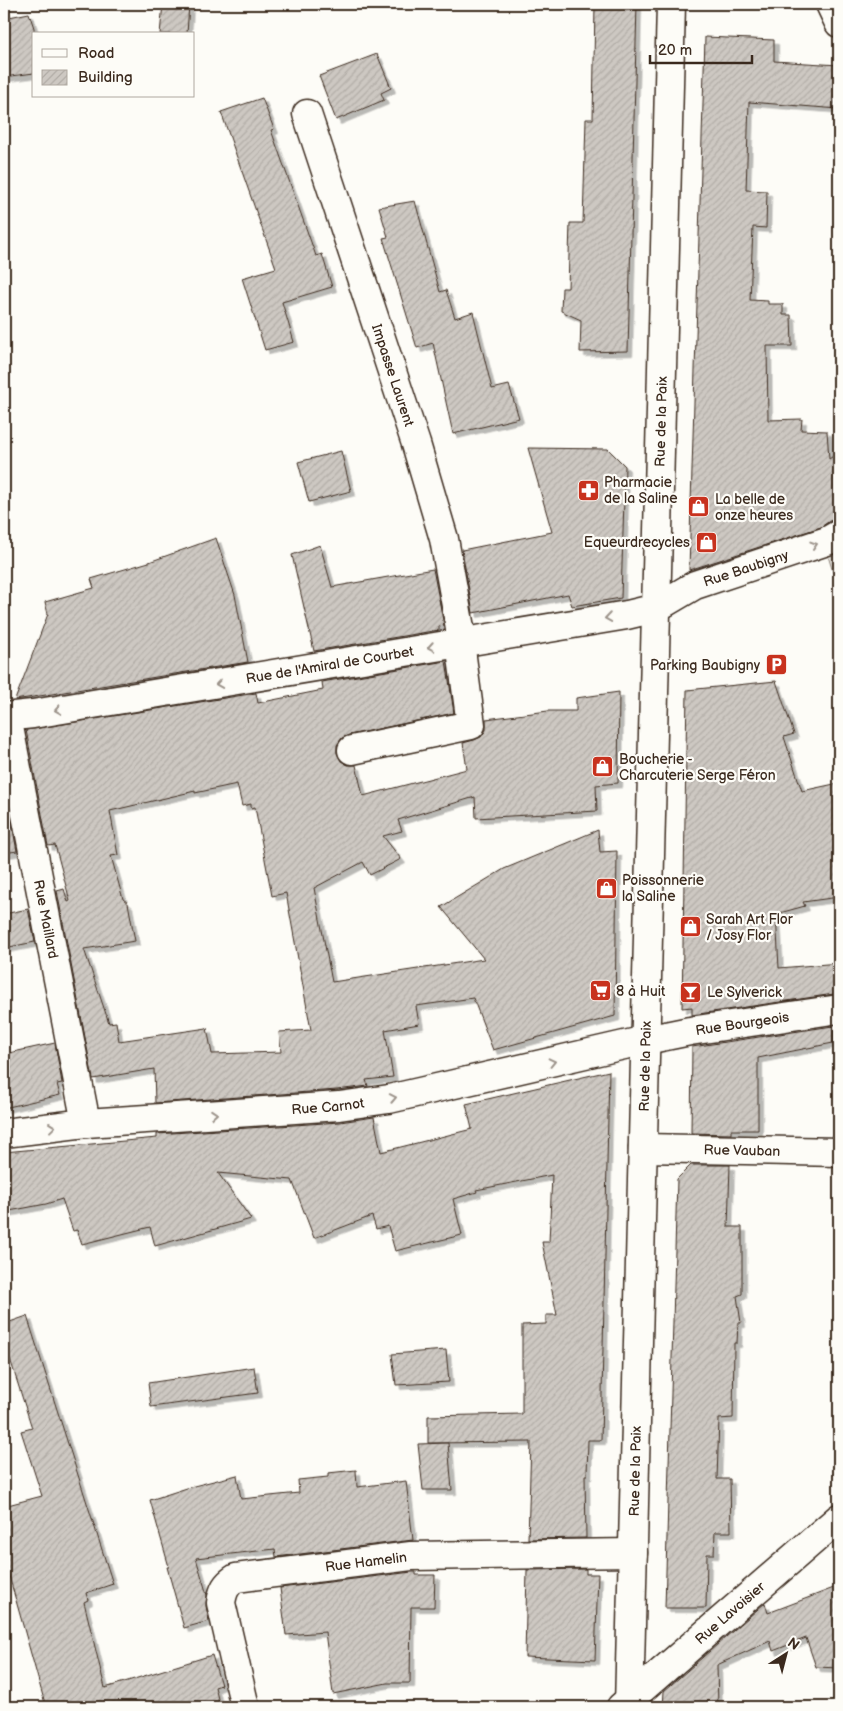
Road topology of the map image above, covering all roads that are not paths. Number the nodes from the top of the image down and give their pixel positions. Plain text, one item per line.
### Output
1 (671, 4) edge
2 (830, 4) edge
3 (839, 23) edge
4 (307, 114) dead end
5 (839, 534) edge
6 (656, 608) junction
7 (460, 642) junction
8 (5, 717) edge
9 (352, 750) dead end
10 (839, 1009) edge
11 (646, 1040) junction
12 (86, 1123) junction
13 (4, 1133) edge
14 (643, 1148) junction
15 (839, 1152) edge
16 (839, 1518) edge
17 (633, 1553) junction
18 (626, 1705) edge
19 (245, 1707) edge

1 - 6 street, Rue de la Paix
2 - 3 street
4 - 7 street, Impasse Laurent
6 -> 5 street, Rue Baubigny
6 -> 7 street, Rue de l'Amiral de Courbet
6 - 11 street, Rue de la Paix
7 -> 8 street, Rue de l'Amiral de Courbet
7 - 9 street, Impasse Laurent
8 - 12 street, Rue Maillard
10 - 11 street, Rue Bourgeois
12 -> 11 street, Rue Carnot
11 - 14 street, Rue de la Paix
13 -> 12 street, Rue Carnot
14 - 15 street, Rue Vauban
14 - 17 street, Rue de la Paix
16 - 18 street, Rue Lavoisier
17 - 18 street, Rue de la Paix
17 - 19 street, Rue Hamelin

